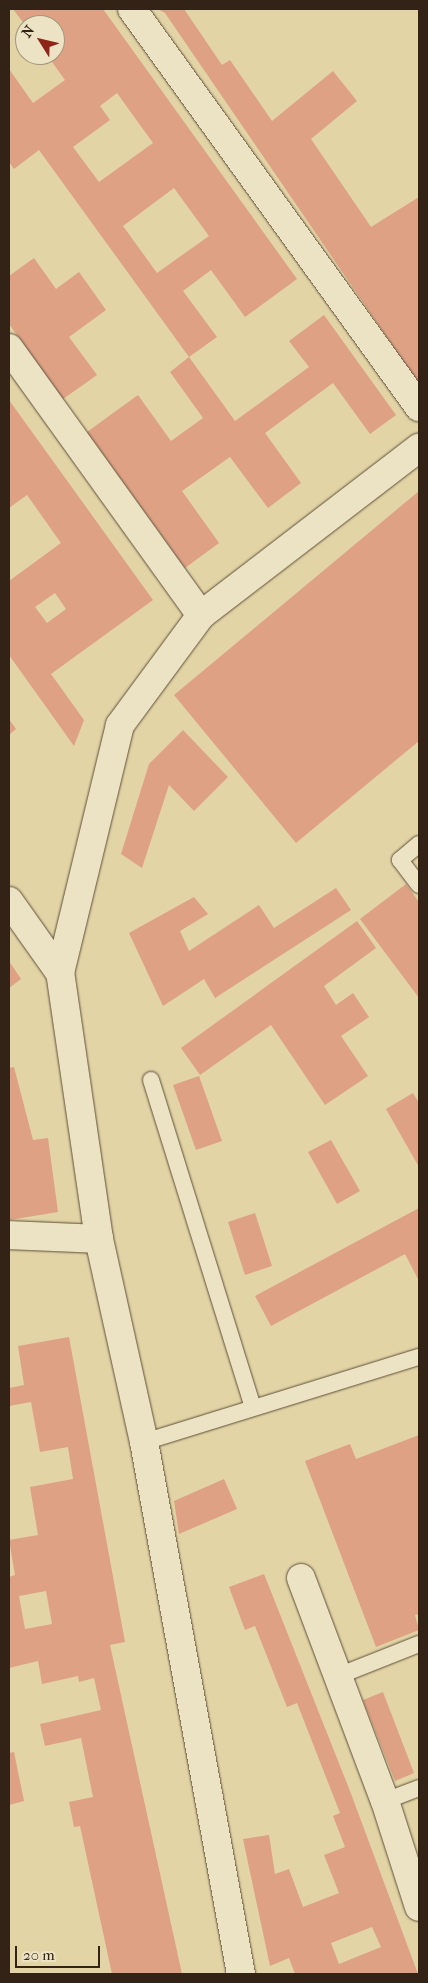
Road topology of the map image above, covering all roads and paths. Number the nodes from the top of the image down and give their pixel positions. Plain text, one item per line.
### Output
1 (132, 9) edge
2 (9, 348) edge
3 (419, 408) edge
4 (419, 448) edge
5 (201, 615) junction
6 (419, 844) edge
7 (419, 885) edge
8 (9, 901) edge
9 (60, 973) junction
10 (151, 1080) dead end
11 (9, 1235) edge
12 (99, 1239) junction
13 (419, 1357) edge
14 (253, 1408) junction
15 (144, 1442) junction
16 (300, 1578) dead end
17 (419, 1644) edge
18 (338, 1676) junction
19 (419, 1788) edge
20 (385, 1801) junction
21 (419, 1907) edge
22 (241, 1974) edge

1 - 3 street
2 - 5 street
4 - 5 street
5 - 9 street
6 - 7 lane
8 - 9 street
9 - 12 street
10 - 14 lane
11 - 12 street
12 - 15 street
13 - 14 lane
14 - 15 lane
15 - 22 street
16 - 18 street
17 - 18 lane
18 - 20 street
19 - 20 lane
20 - 21 street

